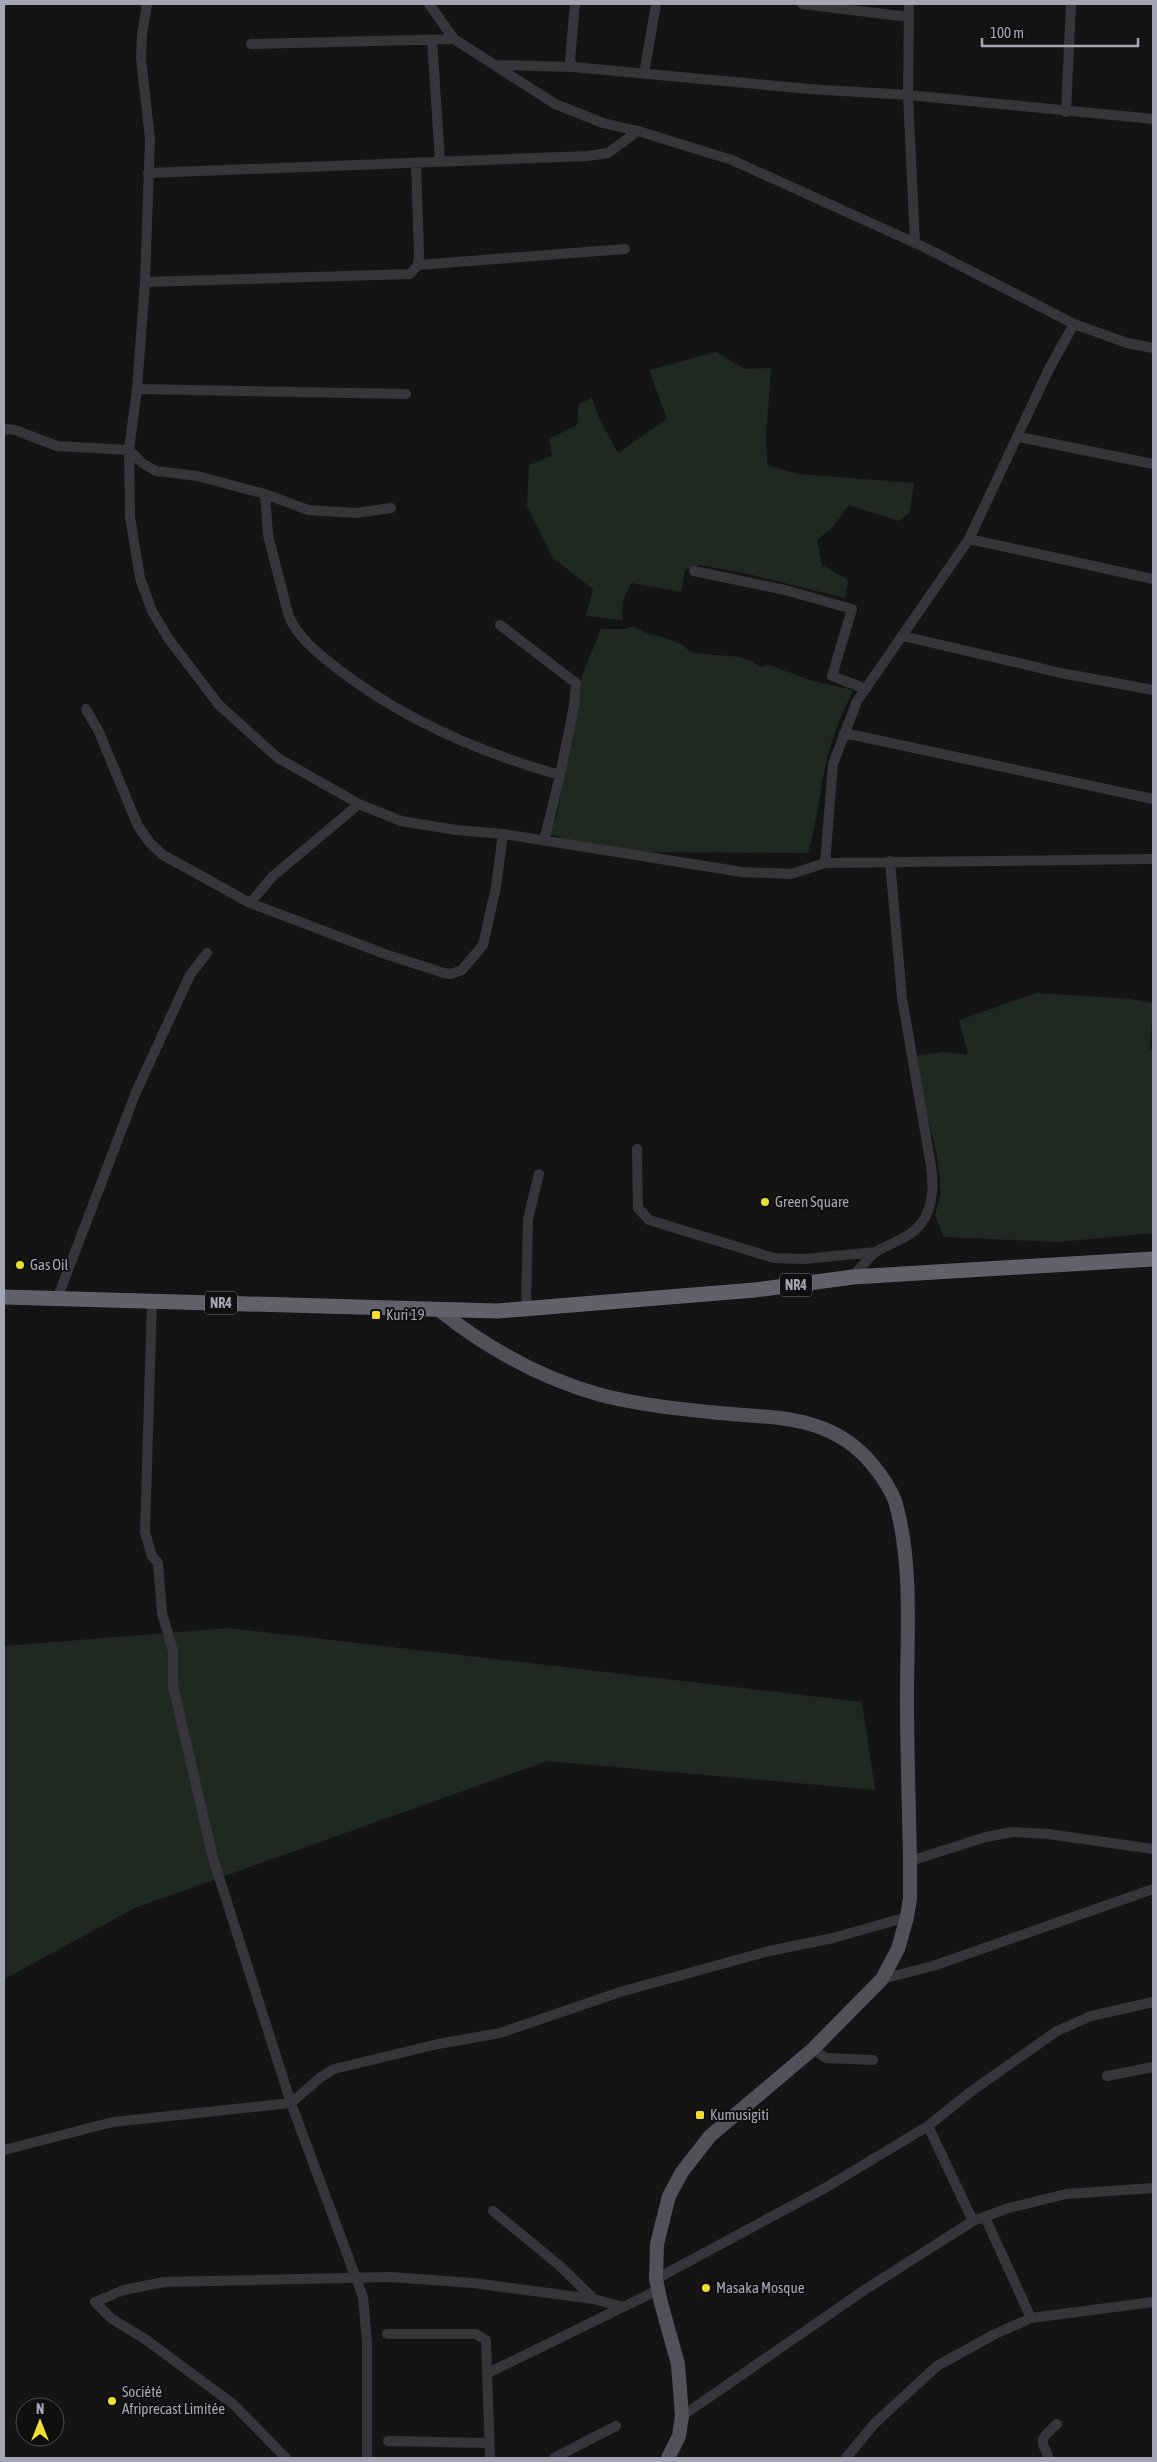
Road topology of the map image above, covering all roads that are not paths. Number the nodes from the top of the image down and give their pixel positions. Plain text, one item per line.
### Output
1 (147, 4) edge
2 (429, 4) edge
3 (574, 4) edge
4 (656, 4) edge
5 (802, 4) edge
6 (909, 4) edge
7 (1071, 4) edge
8 (909, 17) junction
9 (454, 39) junction
10 (432, 40) junction
11 (251, 44) dead end
12 (492, 65) junction
13 (573, 67) junction
14 (644, 74) junction
15 (908, 95) junction
16 (1066, 112) junction
17 (1153, 119) edge
18 (638, 131) junction
19 (440, 160) junction
20 (416, 164) junction
21 (148, 173) junction
22 (915, 244) junction
23 (625, 249) dead end
24 (418, 266) junction
25 (145, 282) junction
26 (1074, 324) junction
27 (1153, 348) edge
28 (137, 389) junction
29 (406, 394) dead end
30 (4, 429) edge
31 (1018, 437) junction
32 (129, 450) junction
33 (1153, 464) edge
34 (264, 494) junction
35 (391, 508) dead end
36 (969, 539) junction
37 (694, 572) dead end
38 (1153, 578) edge
39 (500, 625) dead end
40 (903, 636) junction
41 (866, 689) junction
42 (1153, 690) edge
43 (86, 709) dead end
44 (844, 733) junction
45 (560, 775) junction
46 (1153, 799) edge
47 (358, 804) junction
48 (503, 834) junction
49 (544, 841) junction
50 (1153, 859) edge
51 (890, 861) junction
52 (825, 863) junction
53 (250, 902) junction
54 (207, 953) dead end
55 (637, 1149) dead end
56 (539, 1174) dead end
57 (875, 1252) junction
58 (1153, 1259) edge
59 (853, 1277) junction
60 (4, 1297) edge
61 (58, 1298) junction
62 (152, 1301) junction
63 (526, 1309) junction
64 (439, 1310) junction
65 (1153, 1849) edge
66 (910, 1861) junction
67 (1153, 1889) edge
68 (907, 1917) junction
69 (882, 1979) junction
70 (1153, 2002) edge
71 (813, 2049) junction
72 (873, 2060) dead end
73 (1153, 2067) edge
74 (1107, 2076) dead end
75 (291, 2103) junction
76 (928, 2126) junction
77 (4, 2150) edge
78 (1153, 2188) edge
79 (493, 2211) dead end
80 (985, 2217) junction
81 (973, 2221) junction
82 (356, 2278) junction
83 (657, 2285) junction
84 (594, 2299) junction
85 (1153, 2302) edge
86 (623, 2307) junction
87 (1030, 2318) junction
88 (387, 2334) dead end
89 (488, 2373) junction
90 (682, 2416) junction
91 (1057, 2424) dead end
92 (616, 2426) dead end
93 (388, 2440) dead end
94 (489, 2443) junction
95 (286, 2458) edge
96 (366, 2458) edge
97 (490, 2458) edge
98 (554, 2458) edge
99 (668, 2458) edge
100 (846, 2458) edge
101 (1049, 2458) edge

1 - 21 street
2 - 9 street
3 - 13 street
4 - 14 street
5 - 8 street
6 - 8 street
7 - 16 street
8 - 15 street
9 - 10 street
9 - 12 street
10 - 11 street
10 - 19 street
12 - 13 street
12 - 18 street
13 - 14 street
14 - 15 street
15 - 16 street
15 - 22 street
16 - 17 street
18 - 19 street
18 - 22 street
19 - 20 street
20 - 21 street
20 - 24 street
21 - 25 street
22 - 26 street
23 - 24 street
24 - 25 street
25 - 28 street
26 - 27 street
26 - 31 street
28 - 29 street
28 - 32 street
30 - 32 street
31 - 33 street
31 - 36 street
32 - 34 street
32 - 47 street
34 - 35 street
34 - 45 street
36 - 38 street
36 - 40 street
37 - 41 street
39 - 45 street
40 - 41 street
40 - 42 street
41 - 44 street
43 - 53 street
44 - 46 street
44 - 52 street
45 - 49 street
47 - 48 street
47 - 53 street
48 - 49 street
48 - 53 street
49 - 52 street
50 - 51 street
51 - 52 street
51 - 57 street
54 - 61 street
55 - 57 street
56 - 63 street
57 - 59 street
58 - 59 highway, NR4
59 - 63 highway, NR4
60 - 61 highway, NR4
61 - 62 highway, NR4
62 - 64 highway, NR4
62 - 75 street
63 - 64 highway, NR4
64 - 66 main road
65 - 66 street
66 - 68 main road
67 - 69 street
68 - 69 main road
68 - 75 street
69 - 71 main road
70 - 76 street
71 - 72 street
71 - 83 main road
73 - 74 street
75 - 77 street
75 - 82 street
76 - 81 street
76 - 83 street
78 - 80 street
79 - 84 street
80 - 81 street
80 - 87 street
81 - 90 street
82 - 84 street
82 - 95 street
82 - 96 street
83 - 86 street
83 - 90 main road
84 - 86 street
85 - 87 street
86 - 89 street
87 - 100 street
88 - 89 street
89 - 94 street
90 - 99 main road
91 - 101 street
92 - 98 street
93 - 94 street
94 - 97 street

